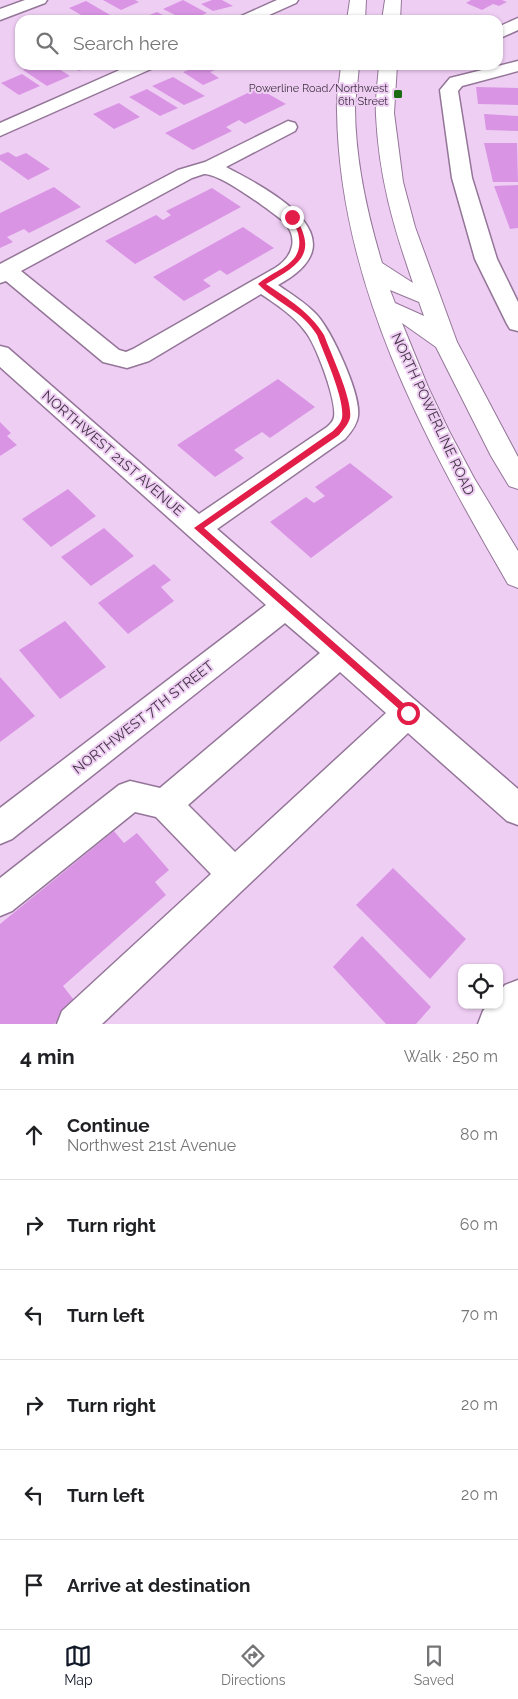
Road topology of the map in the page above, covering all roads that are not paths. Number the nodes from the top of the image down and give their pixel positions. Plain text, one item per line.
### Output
1 (39, 0) edge
2 (355, 0) edge
3 (393, 0) edge
4 (290, 1) edge
5 (0, 15) edge
6 (257, 15) edge
7 (356, 15) edge
8 (392, 15) edge
9 (518, 23) edge
10 (503, 31) edge
11 (134, 70) edge
12 (350, 70) edge
13 (388, 70) edge
14 (477, 70) edge
15 (288, 127) dead end
16 (0, 130) edge
17 (209, 168) junction
18 (372, 266) junction
19 (2, 272) edge
20 (262, 284) junction
21 (429, 297) junction
22 (386, 308) junction
23 (518, 324) edge
24 (445, 342) junction
25 (0, 354) edge
26 (518, 479) edge
27 (198, 528) junction
28 (518, 576) edge
29 (286, 606) junction
30 (340, 654) junction
31 (408, 713) junction
32 (165, 804) junction
33 (518, 810) edge
34 (0, 828) edge
35 (235, 875) junction
36 (0, 899) edge
37 (518, 998) edge
38 (75, 1024) edge
39 (496, 1024) edge

1 - 5 street
2 - 7 main road
3 - 8 main road
4 - 6 street
9 - 10 street
11 - 16 street
12 - 18 main road, NORTH POWERLINE ROAD
13 - 21 main road
14 - 23 street
15 - 17 street
17 - 19 street
17 - 20 street
18 - 21 main road
18 - 22 main road, NORTH POWERLINE ROAD
19 - 20 street
20 - 27 street
21 - 24 main road
22 - 24 main road
22 - 28 main road, NORTH POWERLINE ROAD
24 - 26 main road
25 - 27 street, NORTHWEST 21ST AVENUE
27 - 29 street, NORTHWEST 21ST AVENUE
29 - 30 street, NORTHWEST 21ST AVENUE
29 - 34 street, NORTHWEST 7TH STREET
30 - 31 street, NORTHWEST 21ST AVENUE
30 - 32 street
31 - 33 street, NORTHWEST 21ST AVENUE
31 - 35 street
32 - 35 street
32 - 36 street
35 - 38 street
37 - 39 street

